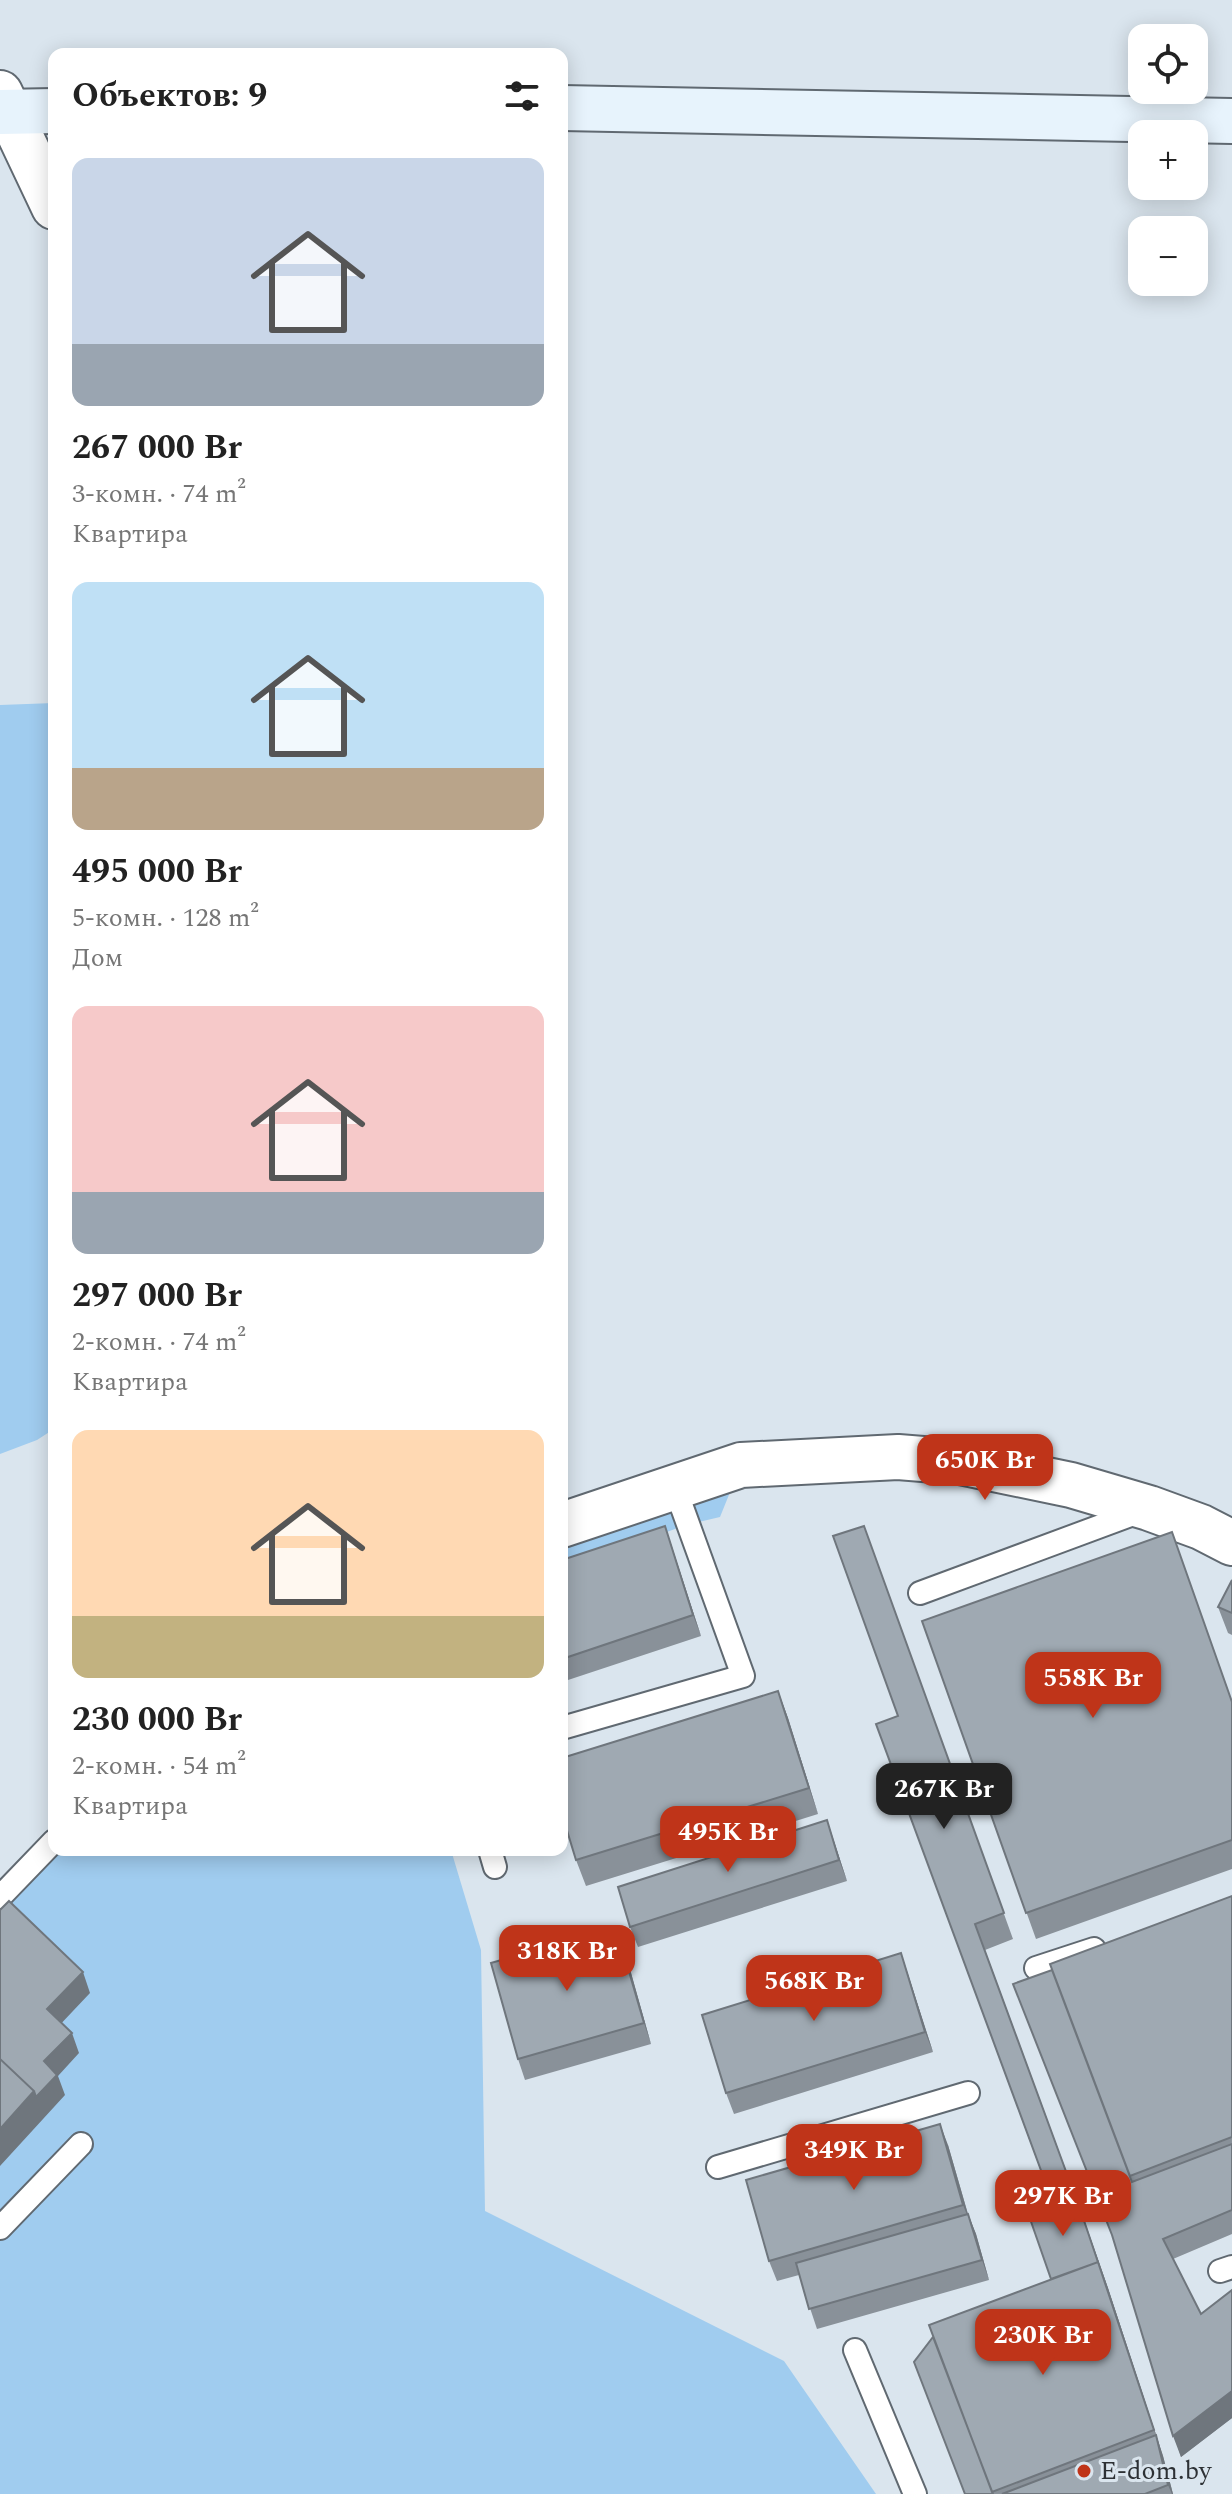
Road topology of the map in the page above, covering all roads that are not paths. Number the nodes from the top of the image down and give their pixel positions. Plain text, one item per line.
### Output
1 (2, 105) edge
2 (568, 108) edge
3 (48, 110) edge
4 (1232, 121) edge
5 (48, 195) edge
6 (675, 1488) junction
7 (1149, 1508) junction
8 (568, 1523) edge
9 (1232, 1543) edge
10 (920, 1593) dead end
11 (568, 1726) edge
12 (48, 1847) edge
13 (0, 1897) edge
14 (1111, 1944) edge
15 (1036, 1968) dead end
16 (968, 2093) dead end
17 (81, 2144) dead end
18 (718, 2167) dead end
19 (0, 2228) edge
20 (855, 2350) dead end
21 (915, 2494) edge

1 - 3 main road
1 - 5 street
2 - 4 main road
6 - 7 street
6 - 8 street
6 - 11 lane
7 - 9 street
7 - 10 lane
12 - 13 lane
14 - 15 lane
16 - 18 lane
17 - 19 lane
20 - 21 lane

